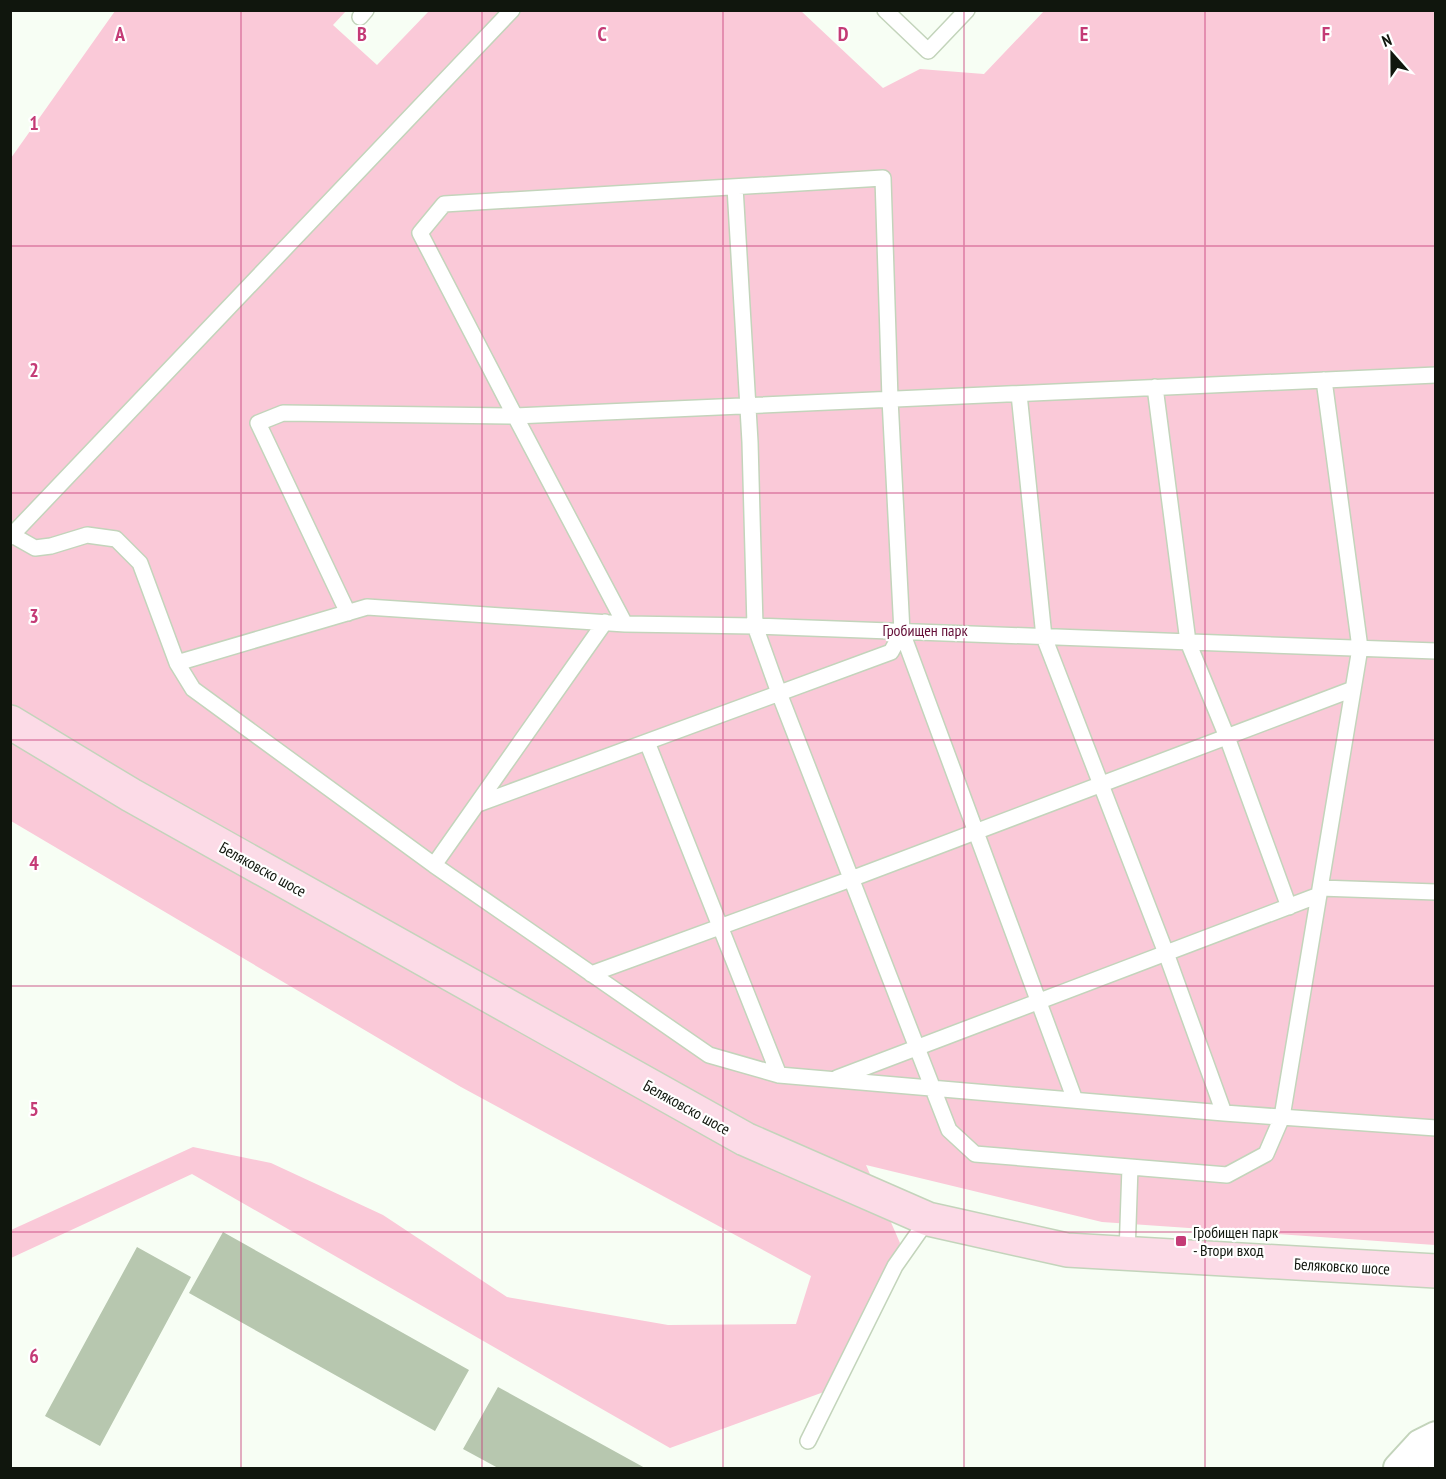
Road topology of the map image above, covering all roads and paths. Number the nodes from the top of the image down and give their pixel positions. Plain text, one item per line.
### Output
1 (512, 10) edge
2 (885, 10) edge
3 (967, 10) edge
4 (735, 187) junction
5 (1436, 375) edge
6 (1324, 380) junction
7 (1155, 387) junction
8 (1019, 394) junction
9 (890, 399) junction
10 (747, 406) junction
11 (515, 416) junction
12 (11, 536) edge
13 (348, 613) junction
14 (605, 622) junction
15 (625, 624) junction
16 (755, 626) junction
17 (902, 632) junction
18 (1044, 637) junction
19 (1188, 642) junction
20 (1360, 648) junction
21 (1436, 651) edge
22 (177, 663) junction
23 (1353, 689) junction
24 (779, 693) junction
25 (10, 722) edge
26 (1227, 737) junction
27 (647, 742) junction
28 (1102, 784) junction
29 (478, 804) junction
30 (976, 831) junction
31 (434, 865) junction
32 (851, 879) junction
33 (1320, 891) junction
34 (1436, 892) edge
35 (1289, 907) junction
36 (720, 926) junction
37 (1166, 953) junction
38 (591, 974) junction
39 (1038, 1002) junction
40 (916, 1048) junction
41 (779, 1075) junction
42 (831, 1080) junction
43 (932, 1088) junction
44 (1075, 1100) junction
45 (1224, 1113) junction
46 (1282, 1117) junction
47 (1436, 1128) edge
48 (1130, 1167) junction
49 (928, 1219) junction
50 (1127, 1254) junction
51 (1436, 1271) edge
52 (1428, 1440) edge
53 (808, 1441) dead end
54 (1398, 1468) edge
55 (1436, 1468) edge

1 - 12 lane
2 - 3 lane
4 - 9 lane
4 - 10 lane
4 - 11 lane
5 - 6 lane
6 - 7 lane
6 - 20 lane
7 - 8 lane
7 - 19 lane
8 - 9 lane
8 - 18 lane
9 - 10 lane
9 - 17 lane
10 - 11 lane
10 - 16 lane
11 - 13 lane
11 - 15 lane
12 - 22 lane
13 - 14 lane
13 - 22 lane
14 - 15 lane
14 - 29 lane
15 - 16 lane
16 - 17 lane
16 - 24 lane
17 - 18 lane
17 - 24 lane
17 - 30 lane
18 - 19 lane
18 - 28 lane
19 - 20 lane
19 - 26 lane
20 - 21 lane
20 - 23 lane
22 - 31 lane
23 - 26 lane
23 - 33 lane
24 - 27 lane
24 - 32 lane
25 - 49 street, Беляковско шосе
26 - 28 lane
26 - 35 lane
27 - 29 lane
27 - 36 lane
28 - 30 lane
28 - 37 lane
29 - 31 lane
30 - 32 lane
30 - 39 lane
31 - 38 lane
32 - 36 lane
32 - 40 lane
33 - 34 lane
33 - 35 lane
33 - 46 lane
35 - 37 lane
36 - 38 lane
36 - 41 lane
37 - 39 lane
37 - 45 lane
38 - 41 lane
39 - 40 lane
39 - 44 lane
40 - 42 lane
40 - 43 lane
41 - 42 lane
42 - 43 lane
43 - 44 lane
43 - 48 lane
44 - 45 lane
45 - 46 lane
46 - 47 lane
46 - 48 lane
48 - 50 lane
49 - 50 street, Беляковско шосе
49 - 53 lane
50 - 51 street, Беляковско шосе
52 - 54 street
52 - 55 street

